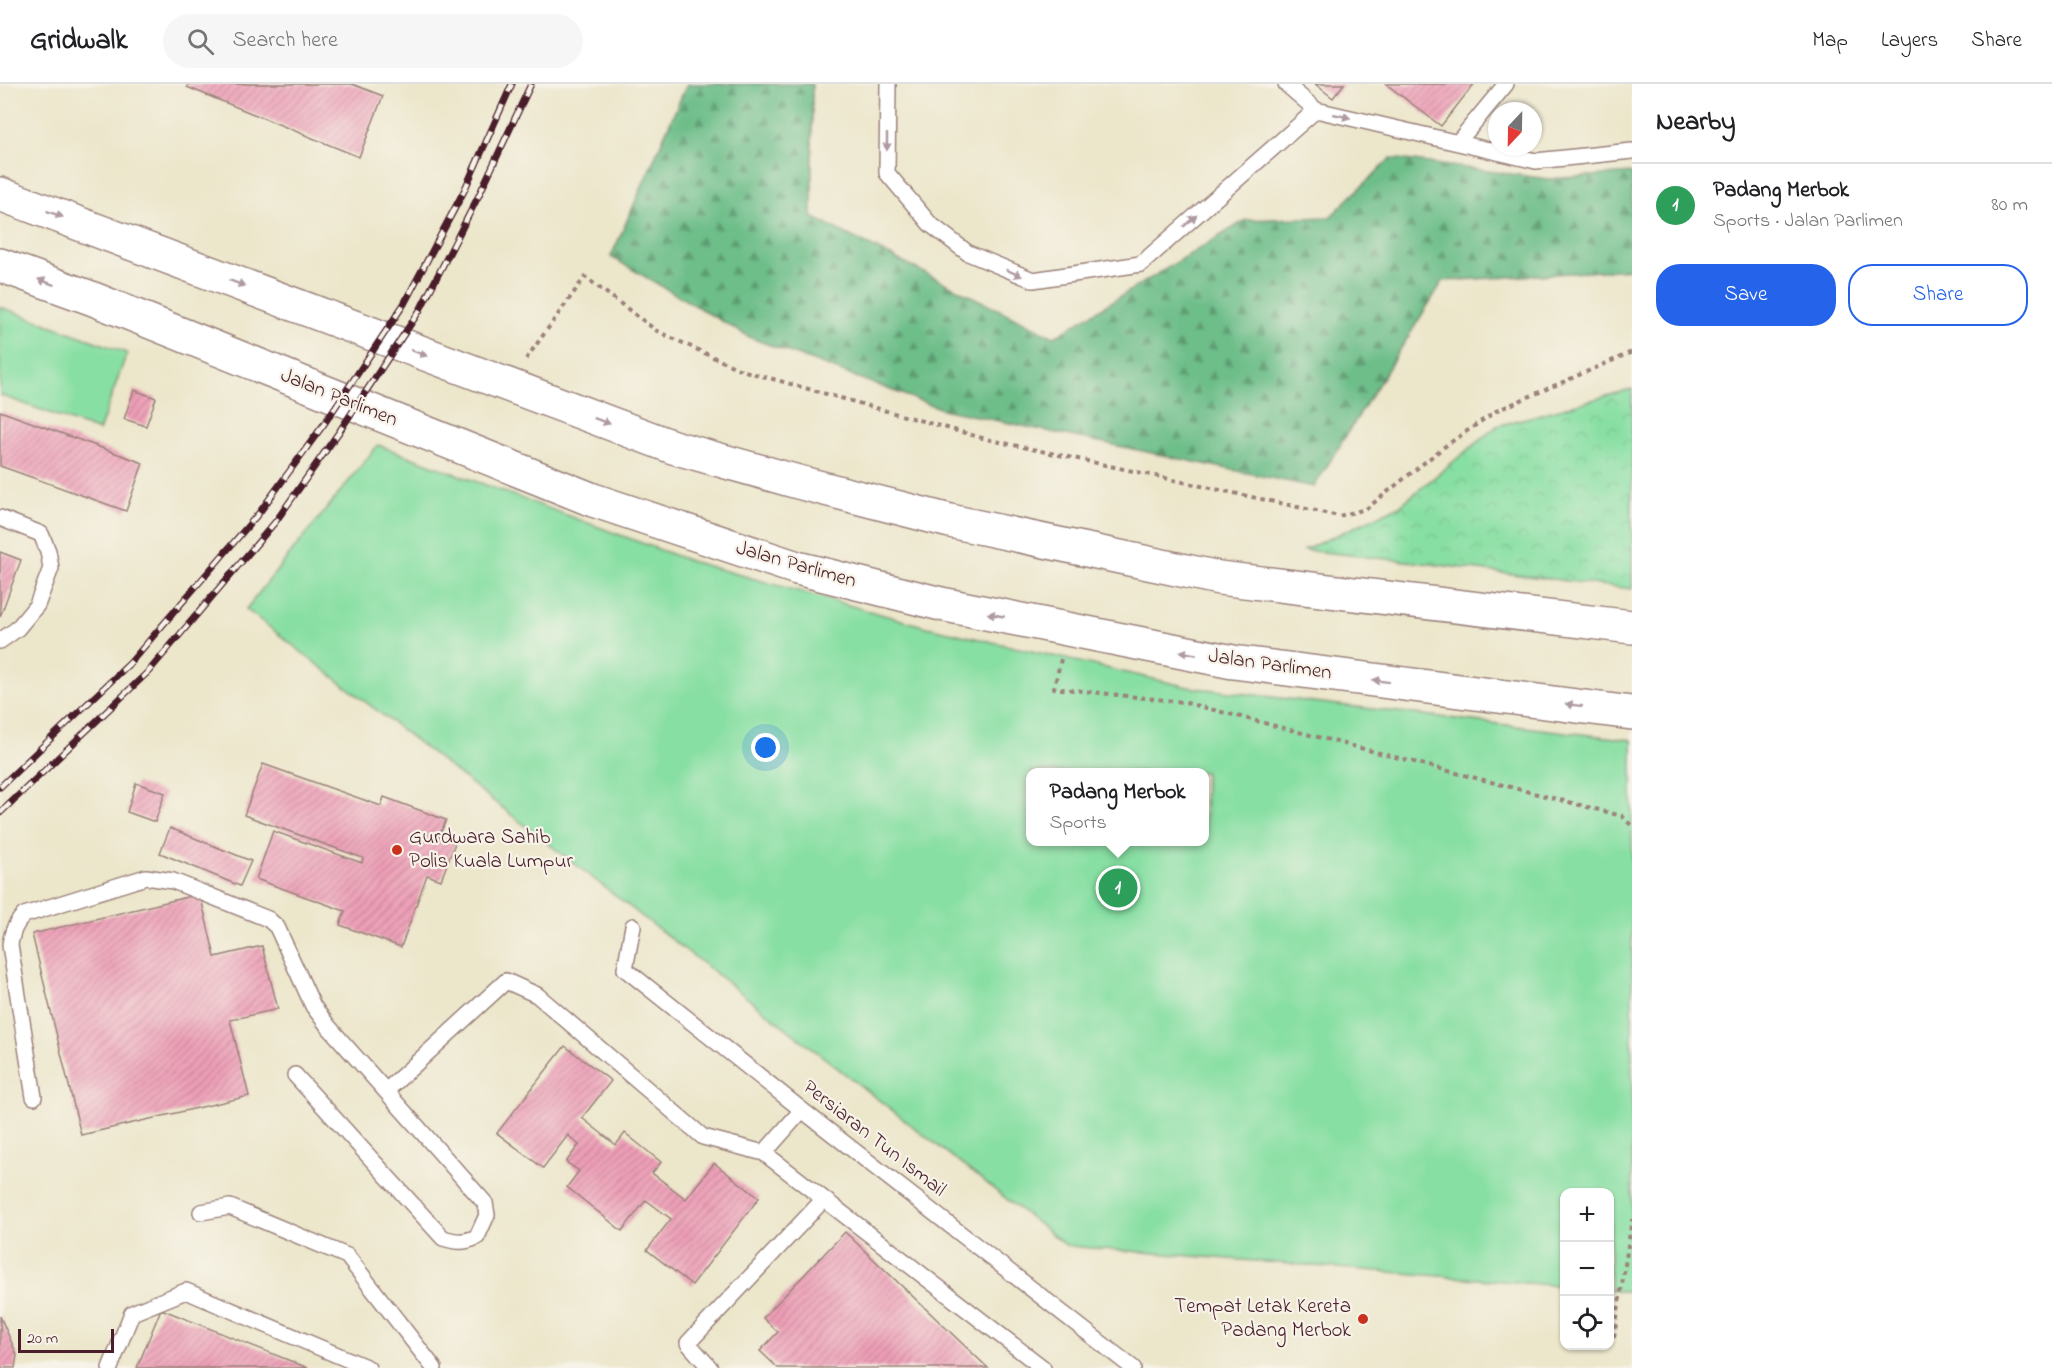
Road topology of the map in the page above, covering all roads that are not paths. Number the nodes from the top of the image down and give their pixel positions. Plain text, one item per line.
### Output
1 (888, 84) edge
2 (1286, 84) edge
3 (1506, 84) edge
4 (1316, 110) junction
5 (1458, 142) junction
6 (1632, 151) edge
7 (0, 194) edge
8 (0, 265) edge
9 (0, 518) edge
10 (1632, 627) edge
11 (0, 642) edge
12 (1632, 713) edge
13 (633, 926) dead end
14 (295, 1075) dead end
15 (386, 1091) junction
16 (34, 1097) dead end
17 (802, 1110) junction
18 (764, 1153) junction
19 (824, 1199) junction
20 (201, 1212) dead end
21 (110, 1368) edge
22 (368, 1368) edge
23 (434, 1368) edge
24 (710, 1368) edge
25 (1043, 1368) edge
26 (1133, 1368) edge

1 -> 4 lane
2 - 4 lane
3 - 5 lane
4 -> 5 lane
5 - 6 lane
7 -> 10 street
12 -> 8 street, Jalan Parlimen
9 - 11 lane
13 - 17 lane, Persiaran Tun Ismail
14 - 15 lane
15 - 16 lane
15 - 18 lane
17 - 18 lane
17 - 26 lane, Persiaran Tun Ismail
18 - 19 lane
19 - 24 lane
19 - 25 lane
20 - 23 lane
21 - 22 lane

